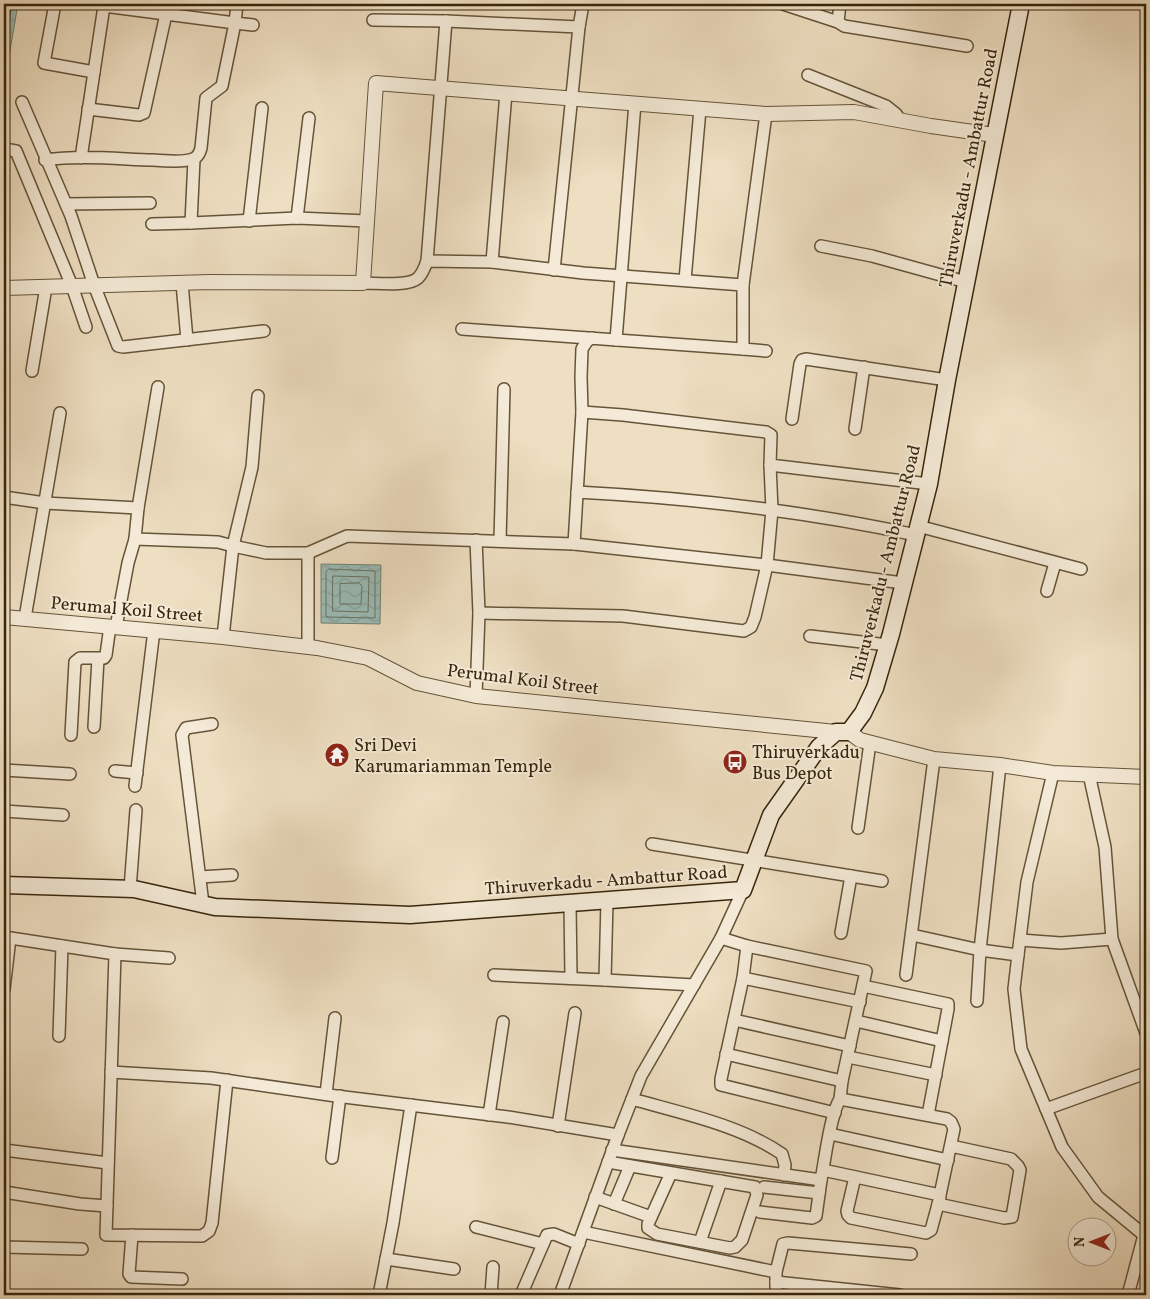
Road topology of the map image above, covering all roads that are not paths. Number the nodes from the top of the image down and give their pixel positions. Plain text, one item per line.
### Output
1 (55, 4) edge
2 (101, 4) edge
3 (238, 4) edge
4 (583, 4) edge
5 (840, 4) edge
6 (1021, 4) edge
7 (788, 5) edge
8 (159, 10) edge
9 (374, 20) dead end
10 (446, 21) junction
11 (838, 22) junction
12 (234, 23) junction
13 (253, 26) dead end
14 (579, 27) junction
15 (967, 46) dead end
16 (94, 72) junction
17 (808, 75) dead end
18 (440, 88) junction
19 (506, 93) junction
20 (572, 98) junction
21 (22, 102) dead end
22 (635, 103) junction
23 (262, 108) dead end
24 (88, 109) junction
25 (700, 109) junction
26 (766, 114) junction
27 (309, 118) dead end
28 (900, 120) junction
29 (994, 135) junction
30 (4, 149) edge
31 (81, 158) junction
32 (194, 159) junction
33 (45, 160) junction
34 (150, 203) dead end
35 (66, 204) junction
36 (297, 218) junction
37 (249, 221) junction
38 (367, 221) junction
39 (191, 223) junction
40 (152, 224) dead end
41 (821, 246) dead end
42 (427, 261) junction
43 (492, 262) junction
44 (554, 270) junction
45 (622, 277) junction
46 (685, 280) junction
47 (966, 282) junction
48 (182, 283) junction
49 (363, 283) junction
50 (94, 285) junction
51 (743, 285) junction
52 (72, 286) junction
53 (46, 287) junction
54 (4, 288) edge
55 (86, 327) dead end
56 (462, 329) dead end
57 (264, 332) dead end
58 (592, 338) junction
59 (187, 340) junction
60 (616, 340) junction
61 (743, 349) junction
62 (766, 351) dead end
63 (864, 367) junction
64 (32, 371) dead end
65 (946, 380) junction
66 (158, 387) dead end
67 (504, 389) dead end
68 (258, 396) dead end
69 (582, 412) junction
70 (60, 413) dead end
71 (792, 419) dead end
72 (855, 429) dead end
73 (770, 465) junction
74 (929, 484) junction
75 (577, 492) junction
76 (4, 497) edge
77 (45, 503) junction
78 (138, 508) junction
79 (772, 510) junction
80 (917, 530) junction
81 (134, 539) junction
82 (476, 540) junction
83 (500, 541) junction
84 (574, 544) junction
85 (233, 546) junction
86 (308, 553) junction
87 (1055, 563) junction
88 (766, 565) junction
89 (1081, 569) dead end
90 (904, 583) junction
91 (1047, 591) dead end
92 (479, 613) junction
93 (4, 617) edge
94 (25, 618) junction
95 (113, 627) junction
96 (154, 630) junction
97 (810, 636) dead end
98 (223, 637) junction
99 (888, 645) junction
100 (308, 648) junction
101 (98, 659) junction
102 (476, 696) junction
103 (212, 724) dead end
104 (94, 727) dead end
105 (843, 732) junction
106 (71, 735) dead end
107 (870, 743) junction
108 (934, 759) junction
109 (1000, 765) junction
110 (4, 770) edge
111 (114, 771) dead end
112 (137, 773) junction
113 (1053, 773) junction
114 (70, 774) dead end
115 (1089, 774) junction
116 (1146, 777) edge
117 (135, 786) dead end
118 (136, 810) dead end
119 (4, 811) edge
120 (63, 815) dead end
121 (858, 828) dead end
122 (652, 844) dead end
123 (753, 860) junction
124 (232, 875) dead end
125 (851, 876) junction
126 (200, 877) junction
127 (882, 880) dead end
128 (4, 885) edge
129 (130, 889) junction
130 (743, 890) junction
131 (607, 901) junction
132 (203, 904) junction
133 (570, 904) junction
134 (841, 933) dead end
135 (912, 935) junction
136 (7, 937) edge
137 (721, 938) junction
138 (1112, 939) junction
139 (1020, 940) junction
140 (62, 946) junction
141 (748, 946) junction
142 (980, 950) junction
143 (115, 954) junction
144 (1018, 955) junction
145 (169, 958) dead end
146 (494, 975) dead end
147 (906, 975) dead end
148 (571, 978) junction
149 (743, 978) junction
150 (605, 980) junction
151 (694, 985) junction
152 (863, 986) junction
153 (4, 989) edge
154 (977, 1001) dead end
155 (860, 1002) junction
156 (575, 1013) dead end
157 (335, 1018) dead end
158 (734, 1020) junction
159 (856, 1021) junction
160 (503, 1022) dead end
161 (1146, 1033) edge
162 (59, 1036) dead end
163 (942, 1042) junction
164 (849, 1052) junction
165 (726, 1054) junction
166 (111, 1072) junction
167 (1146, 1073) edge
168 (936, 1075) junction
169 (227, 1080) junction
170 (842, 1081) junction
171 (326, 1094) junction
172 (340, 1096) junction
173 (632, 1099) junction
174 (840, 1099) junction
175 (411, 1105) junction
176 (1046, 1109) junction
177 (835, 1113) junction
178 (489, 1115) junction
179 (928, 1115) junction
180 (558, 1126) junction
181 (830, 1134) junction
182 (618, 1135) junction
183 (951, 1146) junction
184 (4, 1150) edge
185 (612, 1150) junction
186 (332, 1158) dead end
187 (948, 1160) junction
188 (608, 1162) junction
189 (108, 1163) junction
190 (630, 1166) junction
191 (671, 1173) junction
192 (784, 1175) junction
193 (822, 1175) junction
194 (855, 1177) junction
195 (721, 1181) junction
196 (764, 1187) dead end
197 (4, 1192) edge
198 (819, 1193) junction
199 (596, 1197) junction
200 (939, 1200) junction
201 (614, 1204) junction
202 (107, 1206) junction
203 (760, 1212) dead end
204 (651, 1217) junction
205 (476, 1227) dead end
206 (583, 1232) junction
207 (1145, 1234) edge
208 (132, 1235) junction
209 (700, 1242) junction
210 (543, 1244) junction
211 (579, 1244) junction
212 (4, 1247) edge
213 (82, 1249) dead end
214 (911, 1254) dead end
215 (386, 1259) junction
216 (1142, 1259) edge
217 (493, 1267) dead end
218 (454, 1269) dead end
219 (776, 1277) junction
220 (182, 1279) dead end
221 (821, 1291) edge
222 (379, 1295) edge
223 (490, 1295) edge
224 (521, 1295) edge
225 (560, 1295) edge
226 (776, 1295) edge
227 (900, 1295) edge
228 (1128, 1295) edge

1 - 16 street
2 - 8 street
2 - 16 street
3 - 12 street
4 - 14 street
5 - 11 street
6 - 29 main road, Thiruverkadu - Ambattur Road
7 - 11 street
8 - 12 street
8 - 24 street
9 - 10 street
10 - 14 street
10 - 18 street
11 - 15 street
12 - 13 street
12 - 32 street
14 - 20 street
16 - 24 street
17 - 28 street
18 - 19 street
18 - 38 street
18 - 42 street
19 - 20 street
19 - 43 street
20 - 22 street
20 - 44 street
21 - 33 street
22 - 25 street
22 - 45 street
23 - 37 street
24 - 31 street
25 - 26 street
25 - 46 street
26 - 28 street
26 - 51 street
27 - 36 street
28 - 29 street
29 - 47 main road, Thiruverkadu - Ambattur Road
30 - 52 street
31 - 32 street
31 - 33 street
32 - 39 street
33 - 35 street
34 - 35 street
35 - 50 street
36 - 37 street
36 - 38 street
37 - 39 street
38 - 49 street
39 - 40 street
41 - 47 street
42 - 43 street
42 - 49 street
43 - 44 street
44 - 45 street
45 - 46 street
45 - 60 street
46 - 51 street
47 - 65 main road, Thiruverkadu - Ambattur Road
48 - 49 street
48 - 50 street
48 - 59 street
50 - 52 street
50 - 59 street
51 - 61 street
52 - 53 street
52 - 55 street
53 - 54 street
53 - 64 street
56 - 58 street
57 - 59 street
58 - 60 street
58 - 69 street
60 - 61 street
61 - 62 street
63 - 65 street
63 - 71 street
63 - 72 street
65 - 74 main road, Thiruverkadu - Ambattur Road
66 - 78 street
67 - 83 street
68 - 85 street
69 - 73 street
69 - 75 street
70 - 77 street
73 - 74 street
73 - 79 street
74 - 80 main road, Thiruverkadu - Ambattur Road
75 - 79 street
75 - 84 street
76 - 77 street
77 - 78 street
77 - 94 street
78 - 81 street
79 - 80 street
79 - 88 street
80 - 87 street
80 - 90 main road, Thiruverkadu - Ambattur Road
81 - 85 street
81 - 95 street
82 - 83 street
82 - 86 street
82 - 92 street
83 - 84 street
84 - 88 street
85 - 86 street
85 - 98 street
86 - 100 street
87 - 89 street
87 - 91 street
88 - 90 street
88 - 92 street
90 - 99 main road, Thiruverkadu - Ambattur Road
92 - 102 street
93 - 94 street, Perumal Koil Street
94 - 95 street, Perumal Koil Street
95 - 96 street, Perumal Koil Street
95 - 101 street
96 - 98 street, Perumal Koil Street
96 - 112 street
97 - 99 street
98 - 100 street, Perumal Koil Street
99 - 105 main road, Thiruverkadu - Ambattur Road
100 - 102 street, Perumal Koil Street
101 - 104 street
101 - 106 street
102 - 105 street, Perumal Koil Street
103 - 126 street
105 - 107 street
105 - 123 main road, Thiruverkadu - Ambattur Road
107 - 108 street
107 - 121 street
108 - 109 street
108 - 135 street
109 - 113 street
109 - 142 street
110 - 114 street
111 - 112 street
112 - 117 street
113 - 115 street
113 - 139 street
115 - 116 street
115 - 138 street
118 - 129 street
119 - 120 street
122 - 123 street
123 - 125 street
123 - 130 main road, Thiruverkadu - Ambattur Road
124 - 126 street
125 - 127 street
125 - 134 street
126 - 132 street
128 - 129 main road, Thiruverkadu - Ambattur Road
129 - 132 main road, Thiruverkadu - Ambattur Road
130 - 131 main road, Thiruverkadu - Ambattur Road
130 - 137 street
131 - 133 main road, Thiruverkadu - Ambattur Road
131 - 150 street
132 - 133 main road, Thiruverkadu - Ambattur Road
133 - 148 street
135 - 142 street
135 - 147 street
136 - 140 street
136 - 153 street
137 - 141 street
137 - 151 street
138 - 139 street
138 - 161 street
139 - 144 street
140 - 143 street
140 - 162 street
141 - 149 street
141 - 152 street
142 - 144 street
142 - 154 street
143 - 145 street
143 - 166 street
144 - 176 street
146 - 148 street
148 - 150 street
149 - 155 street
149 - 158 street
150 - 151 street
151 - 173 street
152 - 155 street
152 - 163 street
155 - 159 street
156 - 180 street
157 - 171 street
158 - 164 street
158 - 165 street
159 - 163 street
159 - 164 street
160 - 178 street
163 - 168 street
164 - 168 street
164 - 170 street
165 - 170 street
165 - 177 street
166 - 169 street
166 - 189 street
167 - 176 street
168 - 179 street
169 - 171 street
169 - 208 street
170 - 174 street
171 - 172 street
172 - 175 street
172 - 186 street
173 - 182 street
173 - 192 street
174 - 177 street
174 - 179 street
175 - 178 street
175 - 215 street
176 - 207 street
177 - 181 street
178 - 180 street
179 - 183 street
180 - 182 street
181 - 187 street
181 - 193 street
182 - 185 street
183 - 187 street
183 - 200 street
184 - 189 street
185 - 188 street
185 - 192 street
187 - 200 street
188 - 190 street
188 - 199 street
189 - 202 street
190 - 191 street
190 - 201 street
191 - 195 street
191 - 204 street
192 - 193 street
193 - 194 street
193 - 198 street
194 - 200 street
194 - 200 street
195 - 209 street
195 - 209 street
196 - 198 street
197 - 202 street
198 - 203 street
199 - 201 street
199 - 206 street
201 - 204 street
202 - 208 street
204 - 209 street
205 - 210 street
206 - 211 street
206 - 219 street
207 - 216 street
208 - 220 street
210 - 211 street
210 - 224 street
211 - 225 street
212 - 213 street
214 - 219 street
215 - 218 street
215 - 222 street
216 - 228 street
217 - 223 street
219 - 221 street
219 - 226 street
221 - 227 street

